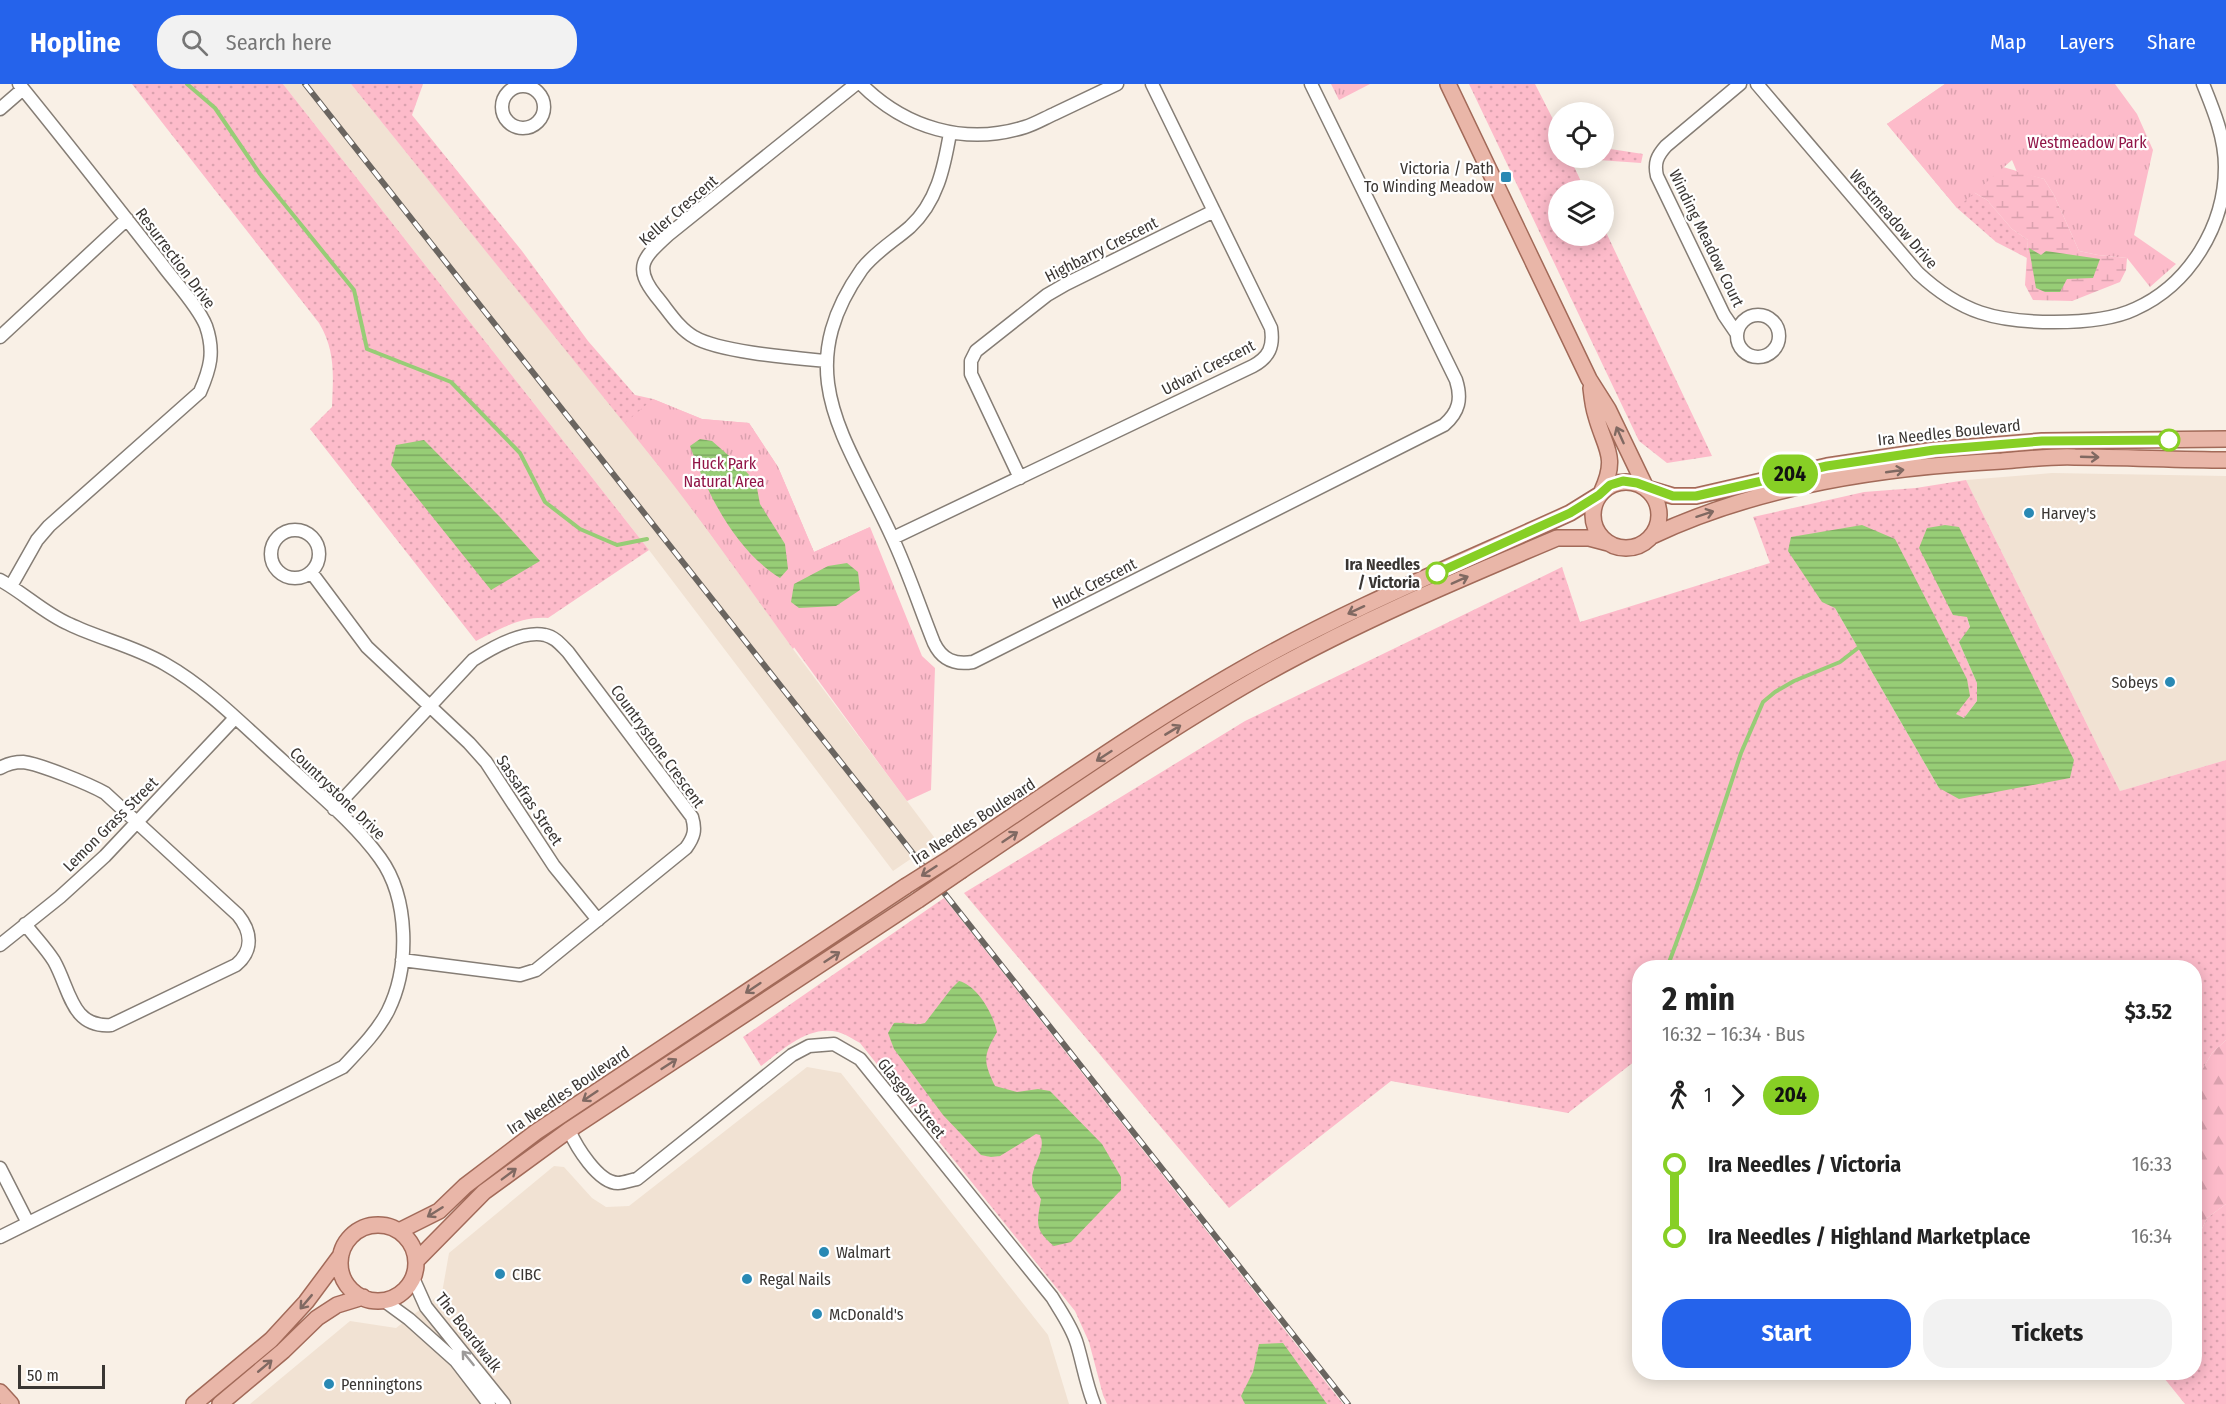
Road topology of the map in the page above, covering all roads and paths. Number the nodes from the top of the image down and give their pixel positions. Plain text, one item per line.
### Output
1 (856, 84) edge
2 (861, 84) edge
3 (1117, 84) edge
4 (1152, 84) edge
5 (1311, 84) edge
6 (1448, 84) edge
7 (1740, 84) edge
8 (1756, 84) edge
9 (2203, 84) edge
10 (21, 86) edge
11 (0, 108) edge
12 (950, 133) junction
13 (1214, 211) junction
14 (127, 219) junction
15 (1737, 334) dead end
16 (0, 337) edge
17 (826, 362) junction
18 (1589, 379) junction
19 (2226, 439) edge
20 (2226, 460) edge
21 (1020, 478) junction
22 (1646, 488) junction
23 (1600, 494) junction
24 (1652, 536) junction
25 (893, 538) junction
26 (1608, 543) junction
27 (311, 572) junction
28 (6, 583) edge
29 (429, 704) junction
30 (235, 718) junction
31 (0, 768) edge
32 (334, 809) junction
33 (137, 822) junction
34 (598, 920) junction
35 (25, 924) junction
36 (0, 945) edge
37 (402, 960) junction
38 (569, 1130) junction
39 (0, 1168) edge
40 (28, 1223) junction
41 (399, 1230) junction
42 (0, 1237) edge
43 (341, 1255) junction
44 (416, 1261) junction
45 (413, 1278) junction
46 (363, 1297) junction
47 (383, 1300) junction
48 (0, 1392) edge
49 (0, 1398) edge
50 (2, 1404) edge
51 (11, 1404) edge
52 (194, 1404) edge
53 (220, 1404) edge
54 (489, 1404) edge
55 (504, 1404) edge
56 (1094, 1404) edge

1 - 17 street, Keller Crescent
2 - 12 street
3 - 12 street
4 - 13 street, Udvari Crescent
5 - 25 street, Huck Crescent
6 - 18 main road
7 - 15 street, Winding Meadow Court
8 - 9 street, Westmeadow Drive
10 - 11 street
10 - 14 street, Resurrection Drive
12 - 17 street, Huck Crescent
13 - 21 street, Highbarry Crescent
13 - 21 street, Udvari Crescent
14 - 16 street
14 - 28 street, Resurrection Drive
17 - 25 street, Huck Crescent
22 -> 18 main road
18 - 23 main road
19 - 22 main road, Ira Needles Boulevard
24 -> 20 main road, Ira Needles Boulevard
21 - 25 street, Udvari Crescent
22 - 23 main road
22 - 24 main road
23 - 26 main road
23 -> 41 main road, Ira Needles Boulevard, bridge
24 - 26 main road
38 -> 26 main road, Ira Needles Boulevard, bridge
27 - 27 street
27 - 29 street, Sassafras Street
28 - 30 street, Countrystone Drive
29 - 32 street, Countrystone Crescent
29 - 34 street, Sassafras Street
29 - 34 street, Countrystone Crescent
30 - 32 street, Countrystone Drive
30 - 33 street, Lemon Grass Street
31 - 33 street
32 - 37 street, Countrystone Drive
33 - 35 street, Lemon Grass Street
33 - 35 street
34 - 37 street, Countrystone Crescent
35 - 36 street, Lemon Grass Street
37 - 40 street, Countrystone Drive
44 -> 38 main road, Ira Needles Boulevard
38 - 56 street, Glasgow Street
39 - 40 street
40 - 42 street, Countrystone Drive
41 - 43 main road
41 - 44 main road
43 - 46 main road
43 -> 52 main road
44 - 45 main road
45 - 47 main road
55 -> 45 street, The Boardwalk
46 - 47 main road
53 -> 46 main road
47 - 54 street, The Boardwalk
48 - 51 main road
49 - 50 main road

